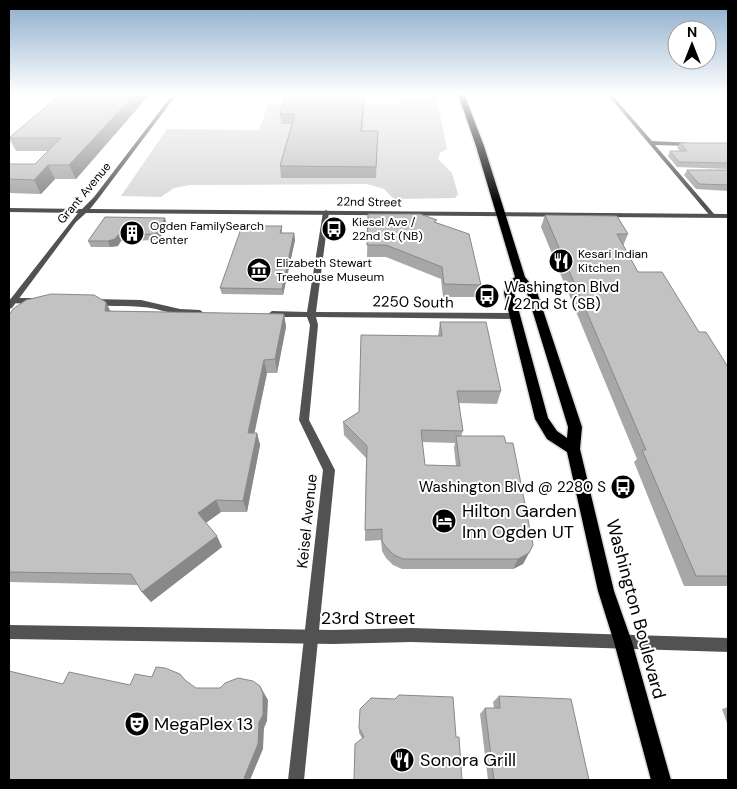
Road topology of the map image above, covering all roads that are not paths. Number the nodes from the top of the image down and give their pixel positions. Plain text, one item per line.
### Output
1 (147, 131) edge
2 (473, 131) edge
3 (640, 131) edge
4 (651, 143) junction
5 (699, 144) edge
6 (674, 171) junction
7 (683, 171) edge
8 (9, 210) edge
9 (85, 210) junction
10 (326, 212) junction
11 (501, 214) junction
12 (712, 216) junction
13 (728, 216) edge
14 (520, 278) junction
15 (42, 301) edge
16 (82, 302) edge
17 (10, 303) edge
18 (209, 313) edge
19 (265, 314) edge
20 (311, 315) junction
21 (514, 316) junction
22 (573, 449) junction
23 (9, 632) edge
24 (311, 637) junction
25 (623, 642) junction
26 (728, 645) edge
27 (296, 780) edge
28 (661, 780) edge

1 - 9 street, Grant Avenue
2 - 11 main road, Washington Boulevard
3 - 4 street
4 - 5 street
4 - 6 street
6 - 7 street
6 - 12 street
8 - 9 street, 22nd Street
9 - 10 street, 22nd Street
9 - 17 street, Grant Avenue
10 - 11 street, 22nd Street
10 - 20 street, Keisel Avenue
11 - 12 street, 22nd Street
11 - 14 main road, Washington Boulevard
12 - 13 street, 22nd Street
14 - 21 main road
14 - 22 main road, Washington Boulevard
15 - 17 street
16 - 18 street
19 - 20 street, 2250 South
20 - 21 street, 2250 South
20 - 24 street, Keisel Avenue
21 - 22 main road
22 - 25 main road, Washington Boulevard
23 - 24 street, 23rd Street
24 - 25 street, 23rd Street
24 - 27 street, Keisel Avenue
25 - 26 street, 23rd Street
25 - 28 main road, Washington Boulevard

